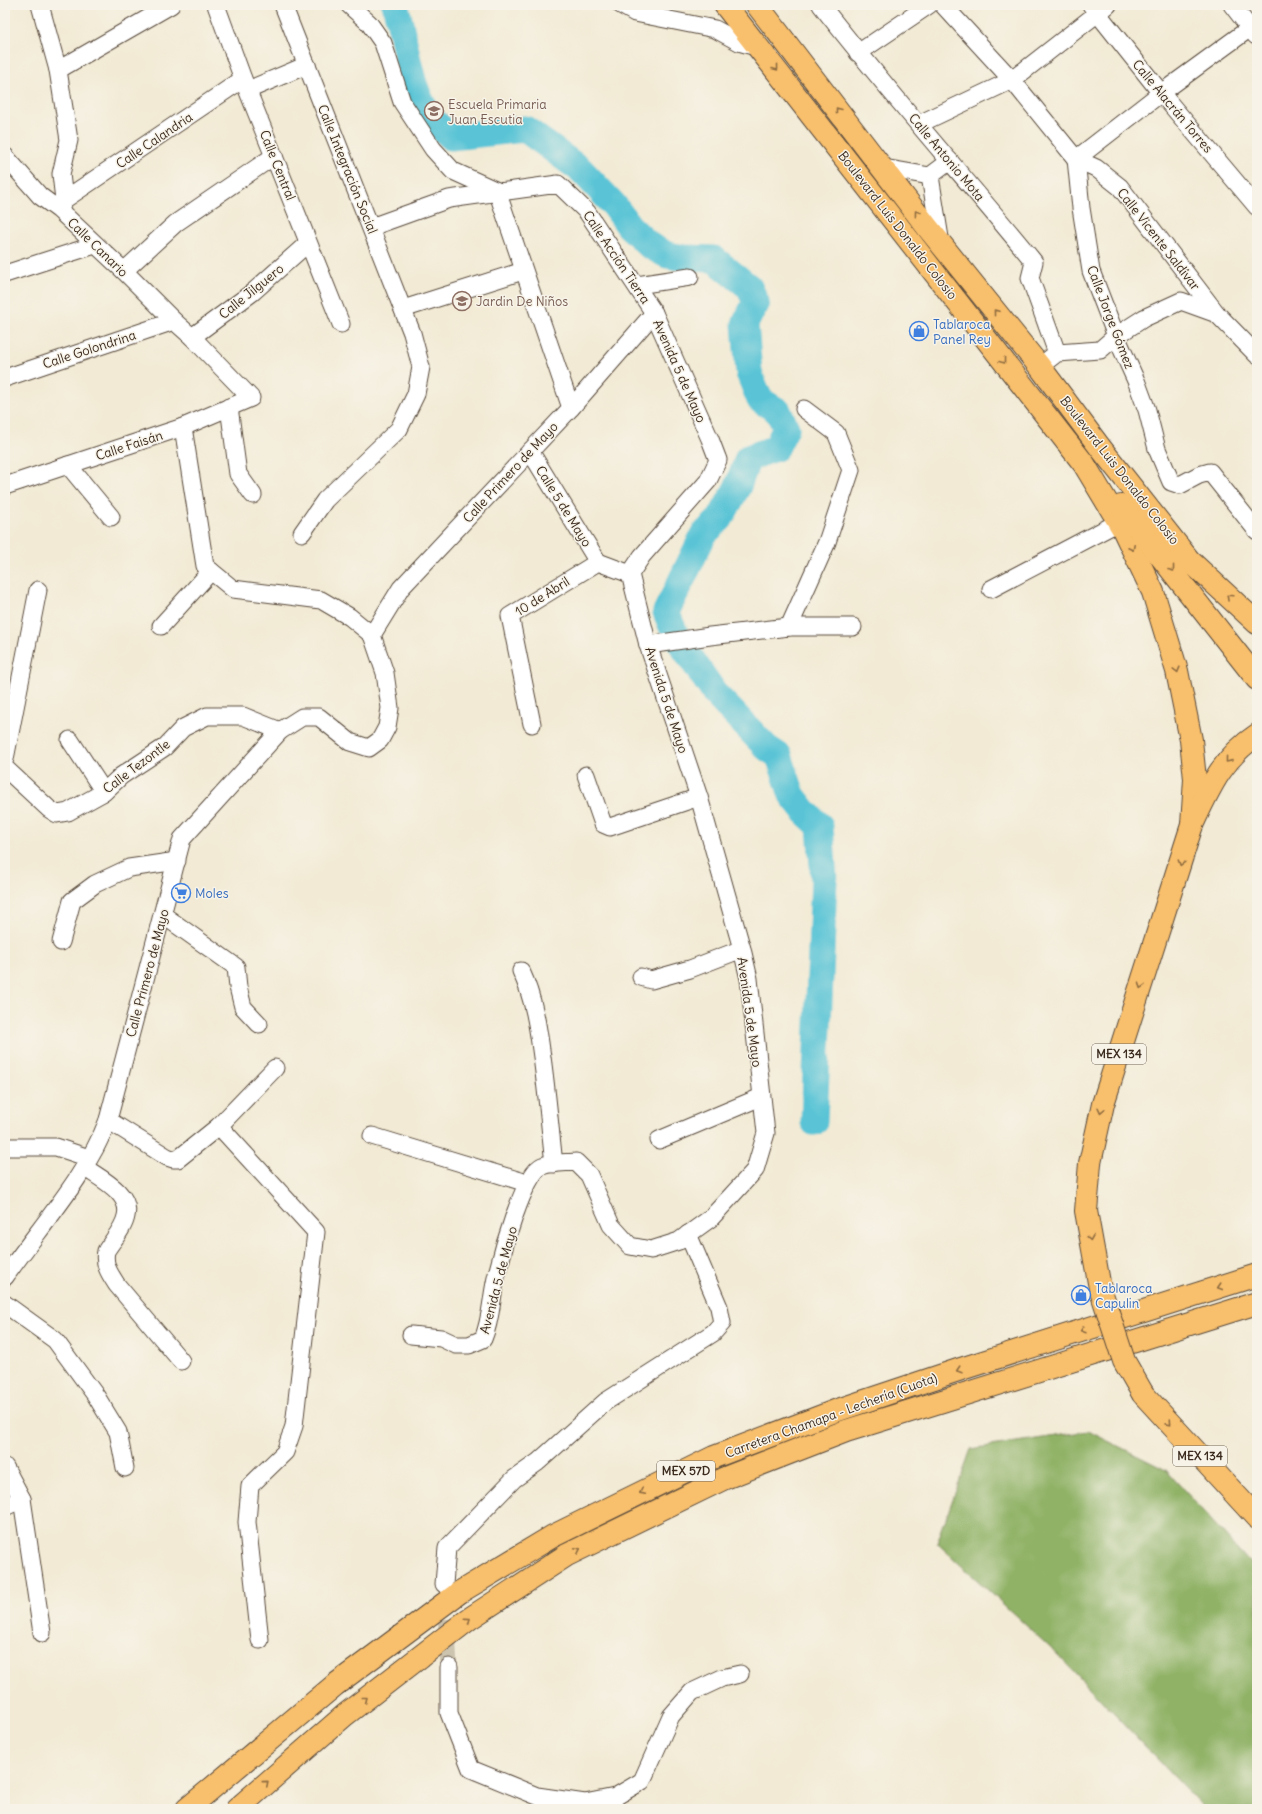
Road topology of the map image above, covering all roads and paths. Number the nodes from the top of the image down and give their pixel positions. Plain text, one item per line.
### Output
1 (40, 5) edge
2 (171, 5) edge
3 (216, 5) edge
4 (283, 5) edge
5 (349, 5) edge
6 (621, 5) edge
7 (756, 5) edge
8 (821, 5) edge
9 (930, 5) edge
10 (943, 5) edge
11 (1232, 5) edge
12 (723, 8) edge
13 (1099, 8) edge
14 (1255, 29) edge
15 (760, 48) junction
16 (858, 53) junction
17 (307, 65) junction
18 (58, 70) junction
19 (1012, 80) junction
20 (245, 85) junction
21 (1161, 93) junction
22 (920, 124) junction
23 (274, 156) junction
24 (1076, 159) junction
25 (950, 161) junction
26 (7, 163) edge
27 (884, 168) junction
28 (930, 176) junction
29 (497, 191) junction
30 (62, 205) junction
31 (1257, 207) edge
32 (371, 227) junction
33 (308, 243) junction
34 (941, 244) junction
35 (95, 245) junction
36 (124, 271) junction
37 (523, 271) junction
38 (5, 274) edge
39 (690, 277) dead end
40 (637, 285) junction
41 (402, 309) junction
42 (654, 313) junction
43 (1218, 314) junction
44 (174, 321) junction
45 (341, 324) dead end
46 (1116, 336) junction
47 (192, 337) junction
48 (1056, 353) junction
49 (1257, 355) edge
50 (1040, 367) junction
51 (5, 378) edge
52 (251, 398) joint
53 (229, 407) junction
54 (571, 408) junction
55 (804, 409) dead end
56 (183, 427) junction
57 (530, 451) junction
58 (1084, 464) junction
59 (68, 465) junction
60 (5, 486) edge
61 (253, 495) dead end
62 (111, 517) dead end
63 (1118, 522) junction
64 (1257, 531) edge
65 (302, 533) dead end
66 (598, 562) junction
67 (211, 571) junction
68 (630, 574) junction
69 (991, 589) dead end
70 (38, 590) dead end
71 (1257, 624) edge
72 (161, 626) dead end
73 (789, 627) junction
74 (853, 627) dead end
75 (372, 635) junction
76 (649, 645) junction
77 (1257, 679) edge
78 (532, 724) dead end
79 (280, 731) junction
80 (1257, 735) edge
81 (70, 740) dead end
82 (5, 759) edge
83 (5, 768) edge
84 (586, 775) dead end
85 (104, 792) junction
86 (699, 798) junction
87 (1192, 825) junction
88 (177, 861) junction
89 (163, 915) junction
90 (61, 942) dead end
91 (742, 949) junction
92 (521, 971) dead end
93 (641, 977) dead end
94 (259, 1024) dead end
95 (275, 1068) dead end
96 (761, 1097) junction
97 (108, 1120) junction
98 (219, 1126) junction
99 (372, 1136) dead end
100 (659, 1140) dead end
101 (5, 1146) edge
102 (87, 1162) junction
103 (554, 1164) junction
104 (527, 1183) junction
105 (688, 1234) junction
106 (6, 1275) edge
107 (1257, 1275) edge
108 (1257, 1303) edge
109 (5, 1304) edge
110 (411, 1335) dead end
111 (181, 1361) dead end
112 (5, 1468) edge
113 (125, 1468) dead end
114 (22, 1499) junction
115 (5, 1506) edge
116 (1257, 1518) edge
117 (444, 1584) tunnel mouth
118 (42, 1633) dead end
119 (260, 1640) dead end
120 (449, 1667) tunnel mouth
121 (740, 1674) dead end
122 (187, 1809) edge
123 (237, 1809) edge

1 - 18 street, Calle Canario
2 - 18 street
3 - 20 street, Calle Central
4 - 17 street, Calle Integración Social
5 - 29 street
6 - 15 street
27 -> 7 highway, Boulevard Luis Donaldo Colosio
8 - 16 street, Calle Antonio Mota
9 - 16 street
10 - 19 street, Calle Vicente Saldívar
11 - 14 street
12 - 15 highway, Boulevard Luis Donaldo Colosio
13 - 19 street
13 - 21 street, Calle Alacrán Torres
14 - 21 street
15 -> 58 highway, Boulevard Luis Donaldo Colosio
16 - 22 street, Calle Antonio Mota
17 - 20 street, Calle Calandria
17 - 32 street, Calle Integración Social
18 - 30 street, Calle Canario
19 - 22 street
19 - 24 street, Calle Vicente Saldívar
20 - 23 street, Calle Central
20 - 30 street, Calle Calandria
21 - 24 street
21 - 31 street, Calle Alacrán Torres
22 - 25 street, Calle Antonio Mota
23 - 33 street, Calle Central
23 - 36 street
24 - 43 street, Calle Vicente Saldívar
24 - 46 street, Calle Jorge Gómez
25 - 28 street
25 - 48 street, Calle Antonio Mota
26 - 30 street
27 - 28 street
34 -> 27 highway, Boulevard Luis Donaldo Colosio
28 - 34 street
29 - 32 street
29 - 37 street
29 - 40 street, Calle Acción Tierra
30 - 35 street, Calle Canario
32 - 41 street, Calle Integración Social
33 - 45 street, Calle Central
33 - 47 street, Calle Jilguero
50 -> 34 highway, Boulevard Luis Donaldo Colosio
35 - 36 street, Calle Canario
35 - 38 street
36 - 44 street, Calle Canario
37 - 41 street
37 - 54 street
39 - 40 street
40 - 42 street, Calle Acción Tierra
41 - 65 street, Calle Integración Social
42 - 54 street, Calle Primero de Mayo
42 - 68 street, Avenida 5 de Mayo
43 - 46 street
43 - 49 street, Calle Vicente Saldívar
44 - 47 street, Calle Canario
44 - 51 street, Calle Golondrina
46 - 48 street
46 - 64 street, Calle Jorge Gómez
47 - 52 street, Calle Canario
48 - 50 street
71 -> 50 highway, Boulevard Luis Donaldo Colosio
52 - 53 street, Calle Faisán
53 - 56 street, Calle Faisán
53 - 61 street
54 - 57 street, Calle Primero de Mayo
55 - 73 street
56 - 59 street, Calle Faisán
56 - 67 street
57 - 66 street, Calle 5 de Mayo
57 - 75 street, Calle Primero de Mayo
58 - 63 highway, Boulevard Luis Donaldo Colosio
58 -> 77 highway
59 - 60 street, Calle Faisán
59 - 62 street
63 - 69 street
63 -> 87 highway, Boulevard Luis Donaldo Colosio
66 - 68 street
66 - 78 street, 10 de Abril
67 - 72 street
67 - 75 street
68 - 76 street, Avenida 5 de Mayo
70 - 82 street
73 - 74 street
73 - 76 street
75 - 79 street, Calle Primero de Mayo
76 - 86 street, Avenida 5 de Mayo
79 - 85 street, Calle Tezontle
79 - 88 street, Calle Primero de Mayo
80 -> 87 highway
81 - 85 street
83 - 85 street, Calle Tezontle
84 - 86 street
86 - 91 street, Avenida 5 de Mayo
87 -> 116 highway, MEX 134, bridge
88 - 89 street, Calle Primero de Mayo
88 - 90 street
89 - 94 street
89 - 97 street, Calle Primero de Mayo
91 - 93 street
91 - 96 street, Avenida 5 de Mayo
92 - 103 street
95 - 98 street
96 - 100 street
96 - 105 street, Avenida 5 de Mayo
97 - 98 street
97 - 102 street, Calle Primero de Mayo
98 - 119 street
99 - 104 street
101 - 102 street
102 - 106 street, Calle Primero de Mayo
102 - 111 street
103 - 104 street, Avenida 5 de Mayo
103 - 105 street, Avenida 5 de Mayo
104 - 110 street, Avenida 5 de Mayo
105 - 117 street
107 -> 122 highway, Carretera Chamapa - Lechería (Cuota) / MEX 57D
123 -> 108 highway, Carretera Chamapa - Lechería (Cuota) / MEX 57D
109 - 113 street
112 - 114 street
114 - 115 street
114 - 118 street
120 - 121 street

